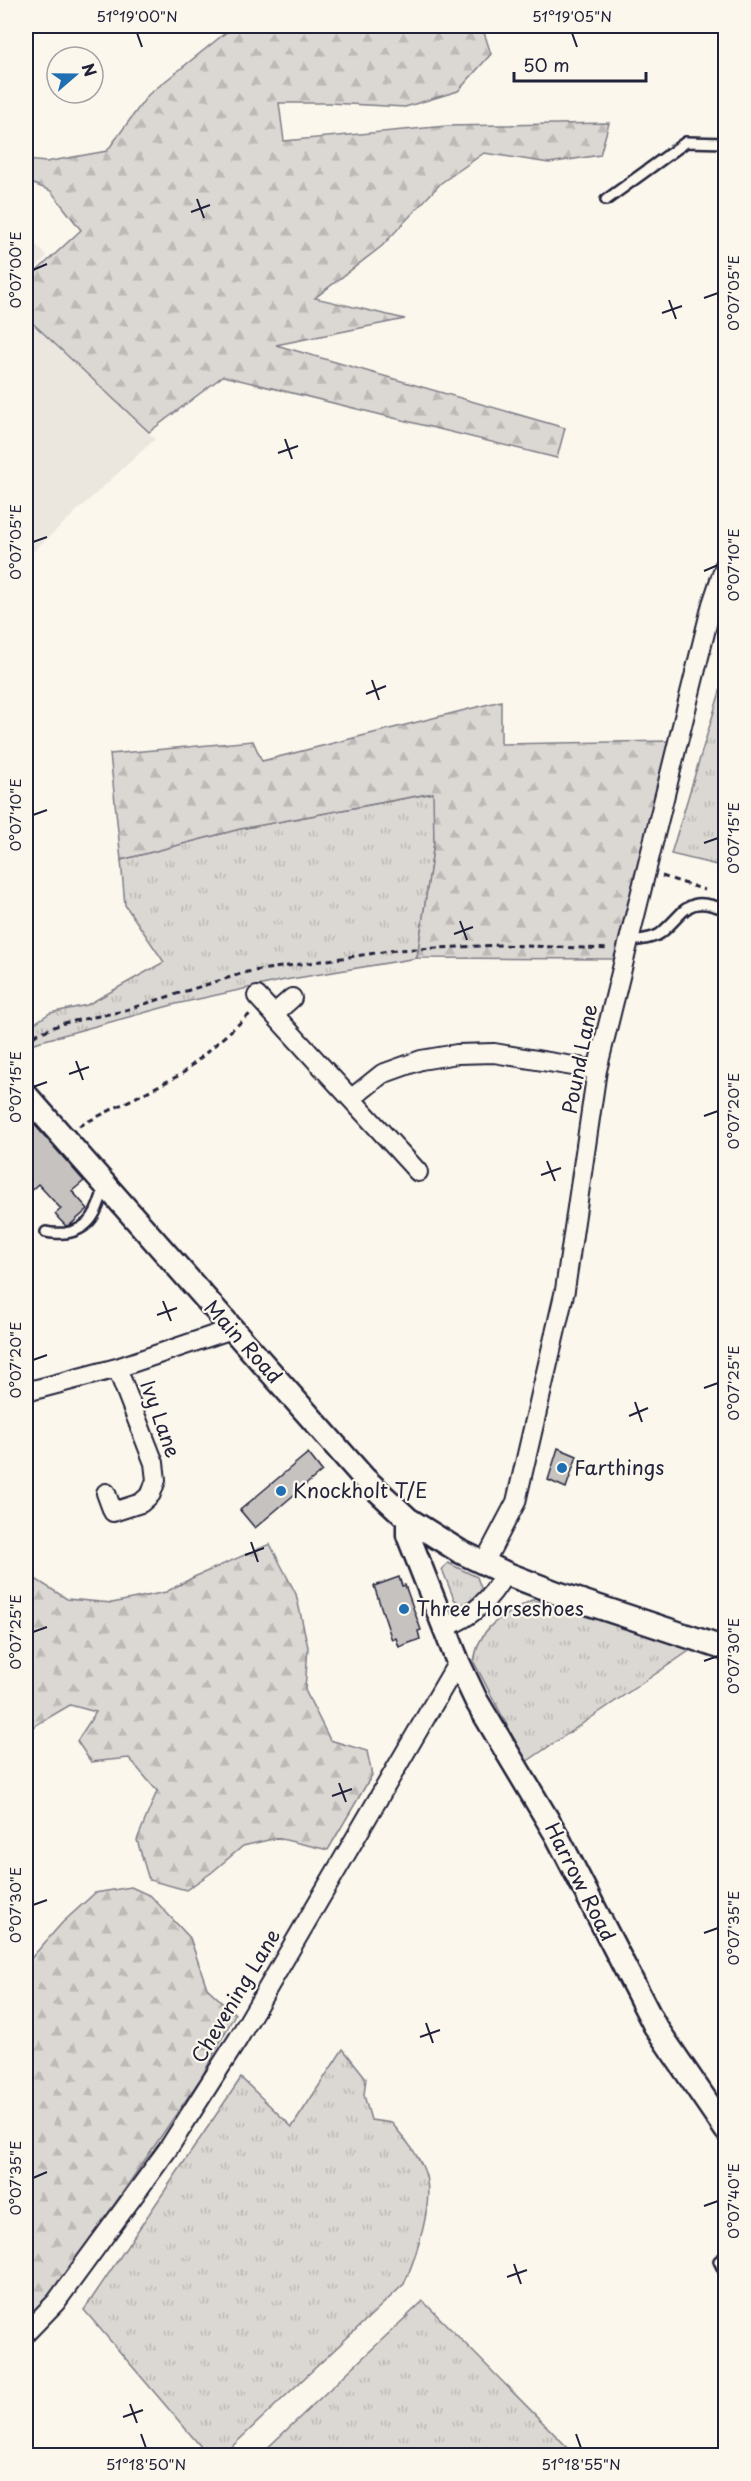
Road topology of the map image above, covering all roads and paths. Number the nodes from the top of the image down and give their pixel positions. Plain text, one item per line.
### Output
1 (726, 143) edge
2 (606, 200) dead end
3 (726, 562) edge
4 (646, 871) junction
5 (714, 892) dead end
6 (726, 910) edge
7 (628, 946) junction
8 (292, 998) dead end
9 (265, 1004) junction
10 (26, 1043) edge
11 (597, 1071) junction
12 (26, 1095) edge
13 (352, 1098) junction
14 (63, 1138) junction
15 (408, 1167) dead end
16 (105, 1186) junction
17 (46, 1232) dead end
18 (232, 1329) junction
19 (117, 1368) junction
20 (26, 1392) edge
21 (106, 1492) dead end
22 (408, 1519) junction
23 (484, 1563) junction
24 (505, 1573) junction
25 (446, 1627) junction
26 (726, 1649) edge
27 (458, 1662) junction
28 (726, 2130) edge
29 (726, 2256) edge
30 (726, 2275) edge
31 (26, 2333) edge

1 - 2 lane
3 - 4 street, Pound Lane
4 - 5 path
4 - 7 street, Pound Lane
6 - 7 lane
7 - 10 path
7 - 11 street, Pound Lane
8 - 9 street
9 - 13 street
9 - 14 path
11 - 13 street
11 - 23 street, Pound Lane
12 - 14 street, Main Road
13 - 15 street
14 - 16 street, Main Road
16 - 17 lane
16 - 18 street, Main Road
18 - 19 street, Ivy Lane
18 - 22 street, Main Road
19 - 20 street, Ivy Lane
19 - 21 street, Ivy Lane
22 - 23 street, Main Road
22 - 25 street, Harrow Road
23 - 24 street, Main Road
24 - 25 street
24 - 26 street, Main Road
25 - 27 street, Harrow Road
27 - 28 street, Harrow Road
27 - 31 street, Chevening Lane
29 - 30 lane

